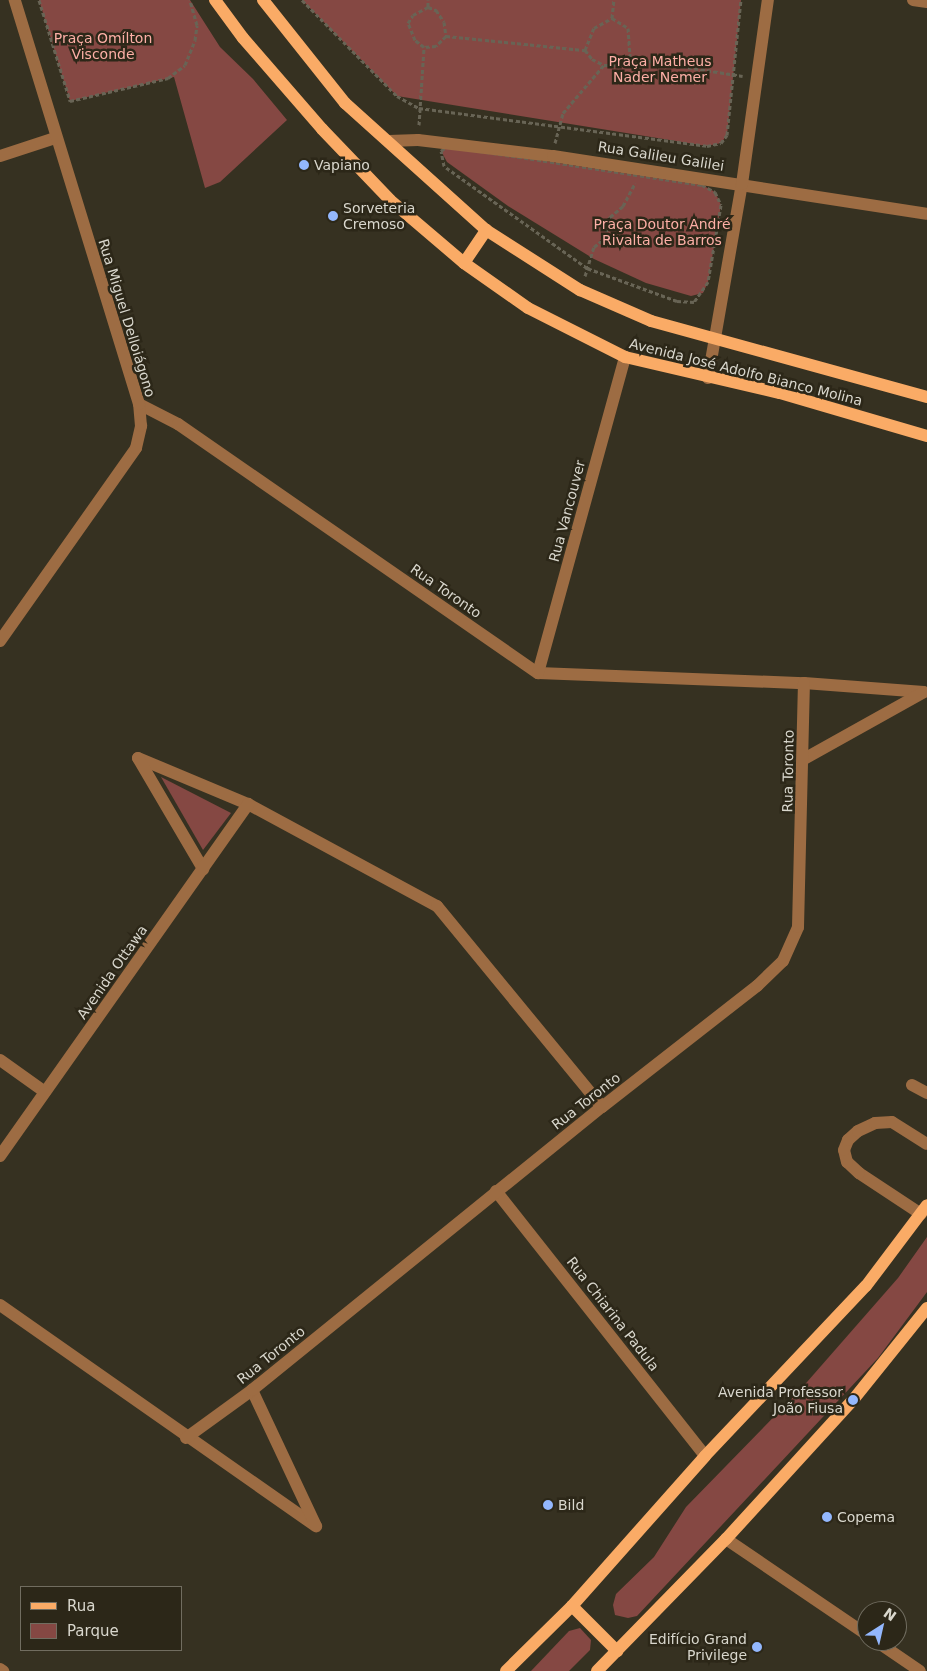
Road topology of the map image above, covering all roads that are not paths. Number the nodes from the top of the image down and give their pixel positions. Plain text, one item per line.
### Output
1 (15, 0) edge
2 (215, 0) edge
3 (264, 0) edge
4 (768, 0) edge
5 (913, 0) edge
6 (927, 2) edge
7 (55, 138) junction
8 (389, 141) junction
9 (0, 156) edge
10 (742, 184) junction
11 (927, 214) edge
12 (486, 230) junction
13 (464, 263) junction
14 (716, 340) junction
15 (625, 357) junction
16 (708, 378) junction
17 (927, 397) edge
18 (139, 404) junction
19 (927, 436) edge
20 (0, 641) edge
21 (538, 673) junction
22 (804, 683) junction
23 (804, 759) junction
24 (248, 804) junction
25 (203, 869) junction
26 (0, 1060) edge
27 (912, 1085) dead end
28 (45, 1092) junction
29 (927, 1093) edge
30 (602, 1107) junction
31 (925, 1138) edge
32 (0, 1156) edge
33 (496, 1191) junction
34 (924, 1210) edge
35 (0, 1305) edge
36 (927, 1308) edge
37 (252, 1390) junction
38 (186, 1438) junction
39 (705, 1456) junction
40 (726, 1539) junction
41 (572, 1606) junction
42 (857, 1628) edge
43 (617, 1651) junction
44 (891, 1651) edge
45 (0, 1669) edge
46 (3, 1671) edge
47 (506, 1671) edge
48 (597, 1671) edge
49 (920, 1671) edge

1 - 7 street, Rua Miguel Delloiágono
2 - 13 main road, Avenida José Adolfo Bianco Molina
3 - 8 main road, Avenida José Adolfo Bianco Molina
4 - 10 street
5 - 6 street
7 - 9 street
7 - 18 street, Rua Miguel Delloiágono
8 - 10 street, Rua Galileu Galilei
8 - 12 main road, Avenida José Adolfo Bianco Molina
10 - 11 street, Rua Galileu Galilei
10 - 14 street
12 - 13 main road
12 - 14 main road, Avenida José Adolfo Bianco Molina
13 - 15 main road, Avenida José Adolfo Bianco Molina
14 - 16 street
14 - 17 main road, Avenida José Adolfo Bianco Molina
15 - 16 main road, Avenida José Adolfo Bianco Molina
15 - 21 street, Rua Vancouver
16 - 19 main road, Avenida José Adolfo Bianco Molina
18 - 20 street, Rua Miguel Delloiágono
18 - 21 street, Rua Toronto
21 - 22 street
22 - 23 street, Rua Toronto
22 - 23 street
23 - 30 street, Rua Toronto
24 - 25 street, Avenida Ottawa
24 - 25 street
24 - 30 street
25 - 28 street, Avenida Ottawa
26 - 28 street
27 - 29 street
28 - 32 street, Avenida Ottawa
30 - 33 street, Rua Toronto
31 - 34 street
33 - 37 street, Rua Toronto
33 - 39 street, Rua Chiarina Padula
34 - 39 main road
35 - 38 street
36 - 40 main road
37 - 38 street, Rua Toronto
37 - 38 street
39 - 41 main road
40 - 42 street
40 - 43 main road
41 - 43 main road
41 - 47 main road
43 - 48 main road
44 - 49 street
45 - 46 street

